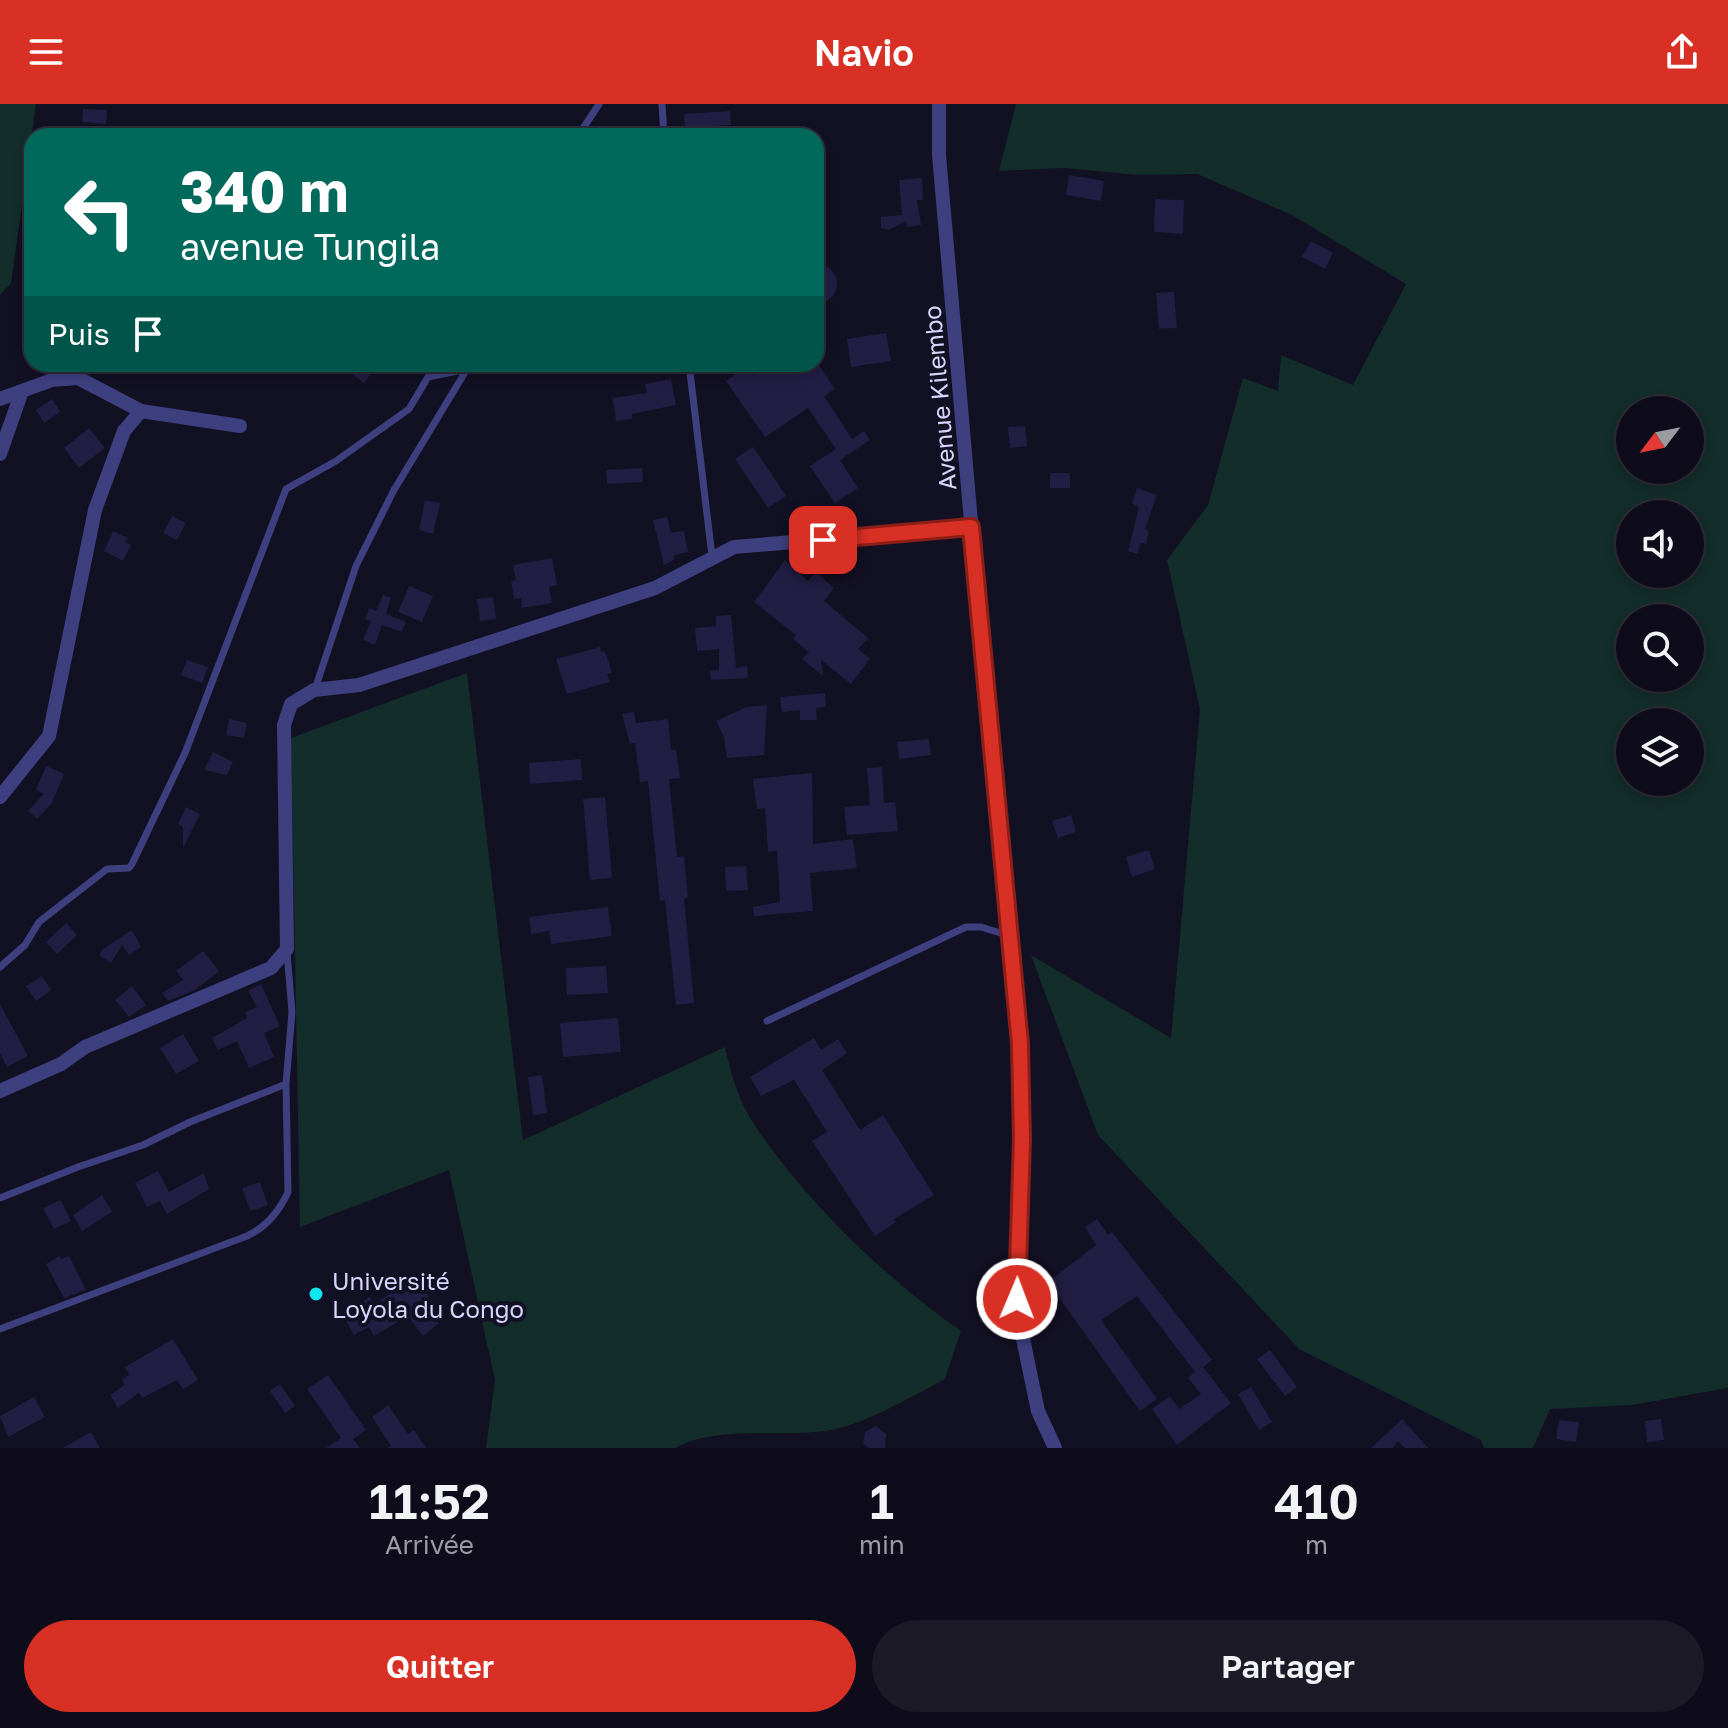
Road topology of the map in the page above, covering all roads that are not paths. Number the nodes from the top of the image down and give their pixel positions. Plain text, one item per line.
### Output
1 (599, 104) edge
2 (662, 104) edge
3 (939, 104) edge
4 (583, 128) edge
5 (664, 128) edge
6 (448, 372) edge
7 (466, 372) edge
8 (690, 372) edge
9 (22, 391) junction
10 (0, 399) edge
11 (141, 411) junction
12 (240, 426) dead end
13 (0, 454) edge
14 (971, 527) junction
15 (712, 556) junction
16 (314, 690) junction
17 (0, 797) edge
18 (1007, 935) junction
19 (287, 949) junction
20 (0, 967) edge
21 (767, 1021) dead end
22 (286, 1084) junction
23 (0, 1091) edge
24 (0, 1198) edge
25 (0, 1329) edge
26 (1055, 1448) edge

1 - 4 lane
2 - 5 lane
3 - 14 street, Avenue Kilembo
6 - 20 lane
7 - 16 lane
8 - 15 lane
9 - 10 street
9 - 11 street
9 - 13 street
11 - 12 street
11 - 17 street
14 - 15 street
14 - 18 street, Avenue Kilembo
15 - 16 street
16 - 19 street
18 - 21 lane
18 - 26 street, Avenue Kilembo
19 - 22 lane
19 - 23 street
22 - 24 lane
22 - 25 lane

